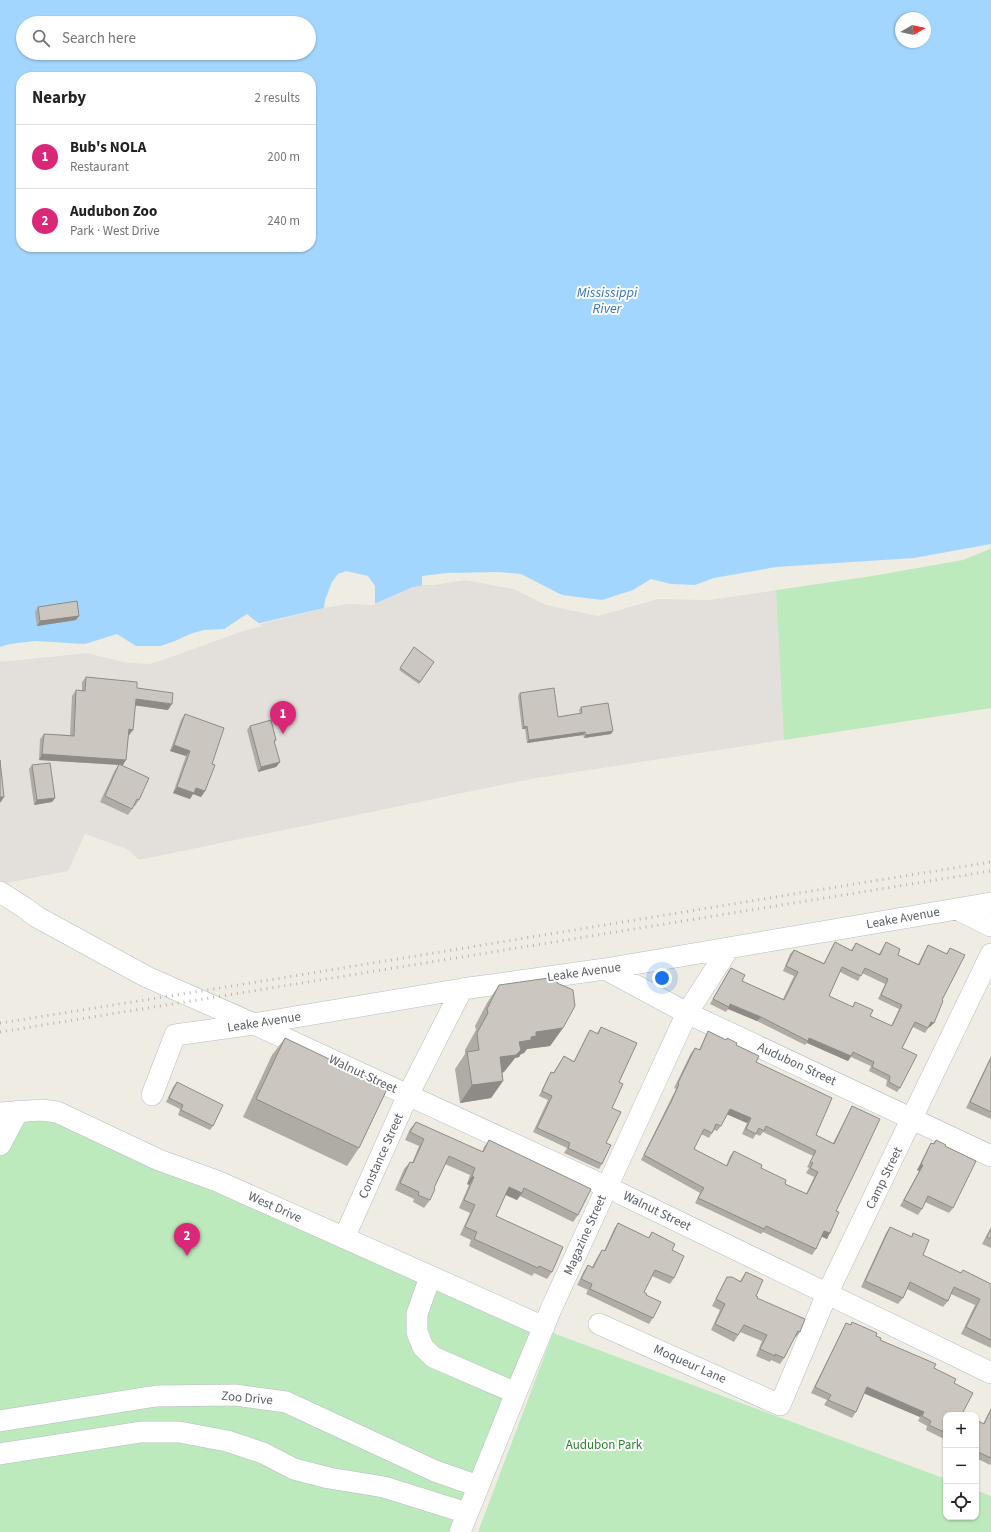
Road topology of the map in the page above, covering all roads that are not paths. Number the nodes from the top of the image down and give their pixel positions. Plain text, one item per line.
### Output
1 (0, 892) edge
2 (991, 903) edge
3 (957, 909) junction
4 (991, 926) edge
5 (729, 948) junction
6 (991, 954) edge
7 (606, 969) junction
8 (462, 989) junction
9 (687, 1013) junction
10 (254, 1024) junction
11 (152, 1095) dead end
12 (408, 1095) junction
13 (9, 1112) edge
14 (913, 1118) junction
15 (0, 1145) edge
16 (991, 1156) edge
17 (607, 1187) junction
18 (344, 1238) junction
19 (430, 1277) junction
20 (827, 1294) junction
21 (599, 1324) dead end
22 (544, 1328) junction
23 (991, 1373) edge
24 (516, 1393) junction
25 (780, 1405) joint
26 (0, 1421) edge
27 (0, 1454) edge
28 (478, 1486) junction
29 (464, 1523) edge

1 - 10 street, Walnut Street
2 - 3 street, Leake Avenue
3 - 4 street
3 - 5 street, Leake Avenue
5 - 7 street, Leake Avenue
5 - 9 street, Magazine Street
6 - 14 street, Camp Street
7 - 8 street, Leake Avenue
7 - 9 street, Audubon Street
8 - 10 street, Leake Avenue
8 - 12 street, Constance Street
9 - 14 street, Audubon Street
9 - 17 street, Magazine Street
10 - 11 street, Leake Avenue
10 - 12 street, Walnut Street
12 - 17 street, Walnut Street
12 - 18 street, Constance Street
13 - 15 street
13 - 18 street, West Drive
14 - 16 street, Audubon Street
14 - 20 street, Camp Street
17 - 20 street, Walnut Street
17 - 22 street, Magazine Street
18 - 19 street, West Drive
19 - 22 street, West Drive
19 - 24 street
20 - 23 street, Walnut Street
20 - 25 street, Camp Street
21 - 25 street, Moqueur Lane
22 - 24 street, Magazine Street
24 - 28 street, Magazine Street
26 - 28 street, Zoo Drive
27 - 29 street
28 - 29 street, Magazine Street

